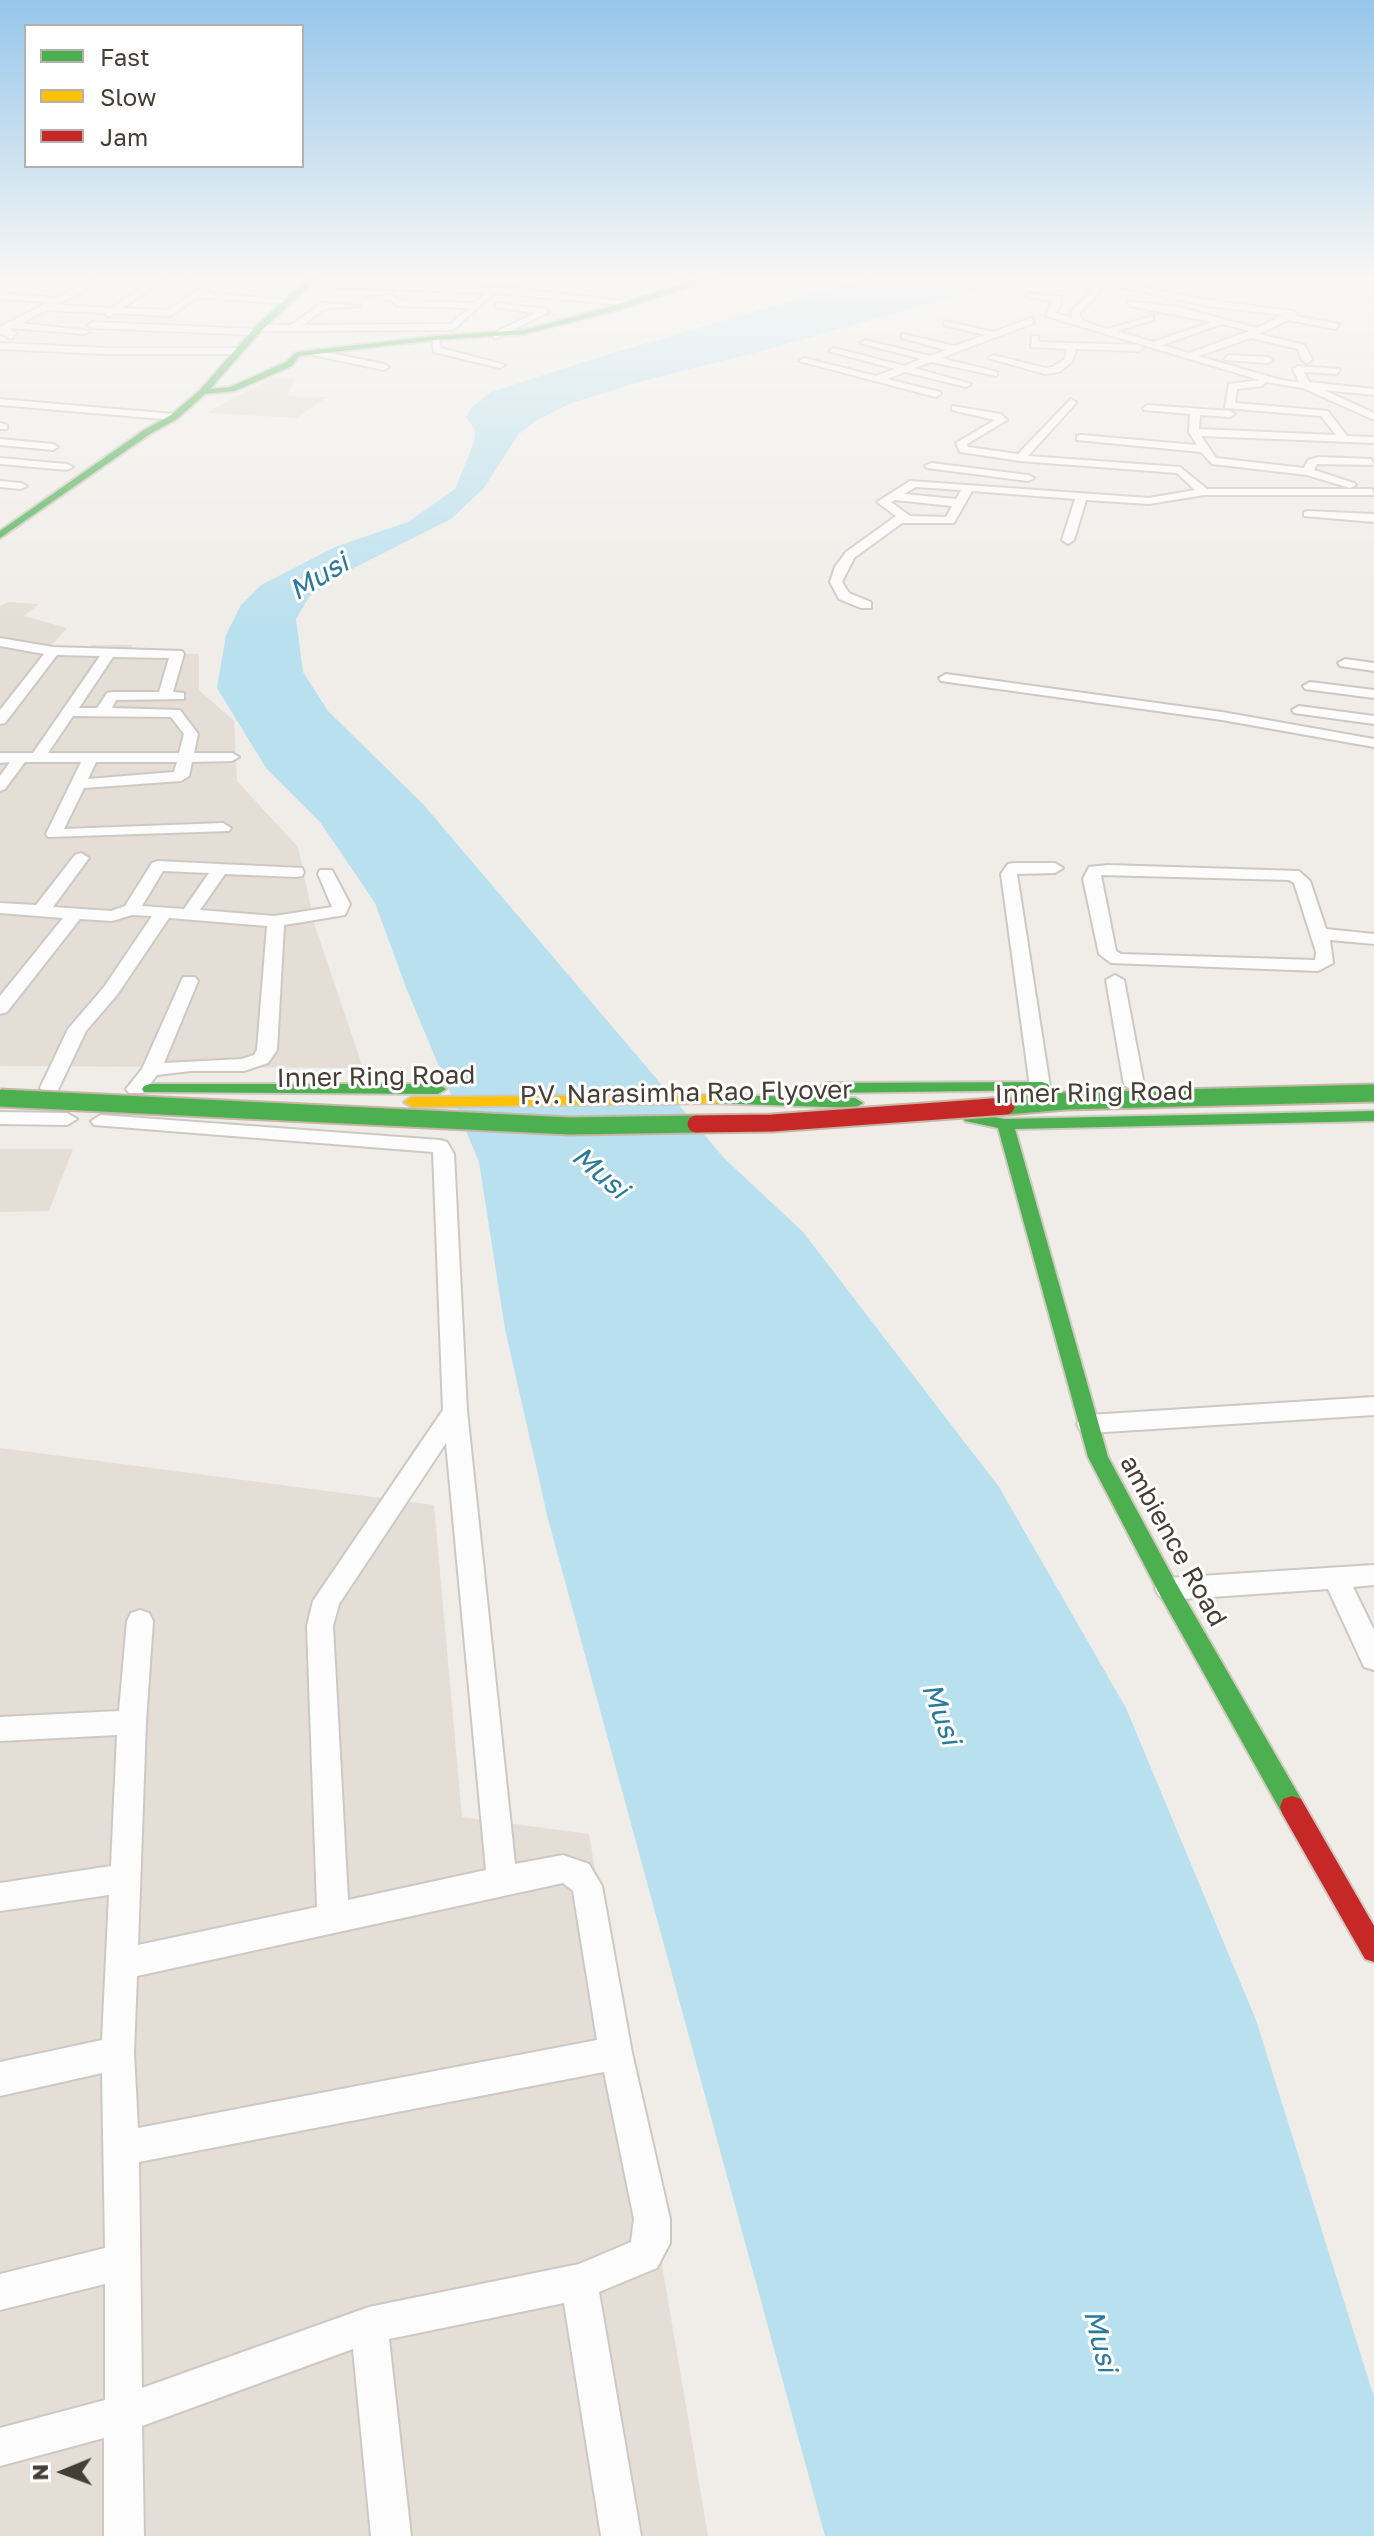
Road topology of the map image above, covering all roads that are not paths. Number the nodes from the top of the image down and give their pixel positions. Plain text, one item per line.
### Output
1 (200, 394) edge
2 (1234, 394) edge
3 (1325, 394) edge
4 (0, 402) edge
5 (1071, 402) dead end
6 (956, 408) dead end
7 (1274, 409) junction
8 (1230, 410) junction
9 (1195, 412) junction
10 (1374, 417) edge
11 (171, 420) junction
12 (1146, 422) junction
13 (1194, 432) junction
14 (1238, 434) junction
15 (1282, 437) junction
16 (1081, 438) dead end
17 (1344, 439) junction
18 (1369, 440) edge
19 (0, 442) edge
20 (53, 447) dead end
21 (1256, 447) dead end
22 (1202, 449) junction
23 (1020, 458) junction
24 (0, 461) edge
25 (1372, 462) edge
26 (931, 466) dead end
27 (67, 467) dead end
28 (1308, 472) junction
29 (0, 484) edge
30 (21, 486) dead end
31 (968, 487) junction
32 (1204, 492) junction
33 (1373, 493) edge
34 (1041, 494) junction
35 (892, 496) junction
36 (1081, 497) junction
37 (961, 503) junction
38 (1308, 514) dead end
39 (906, 518) junction
40 (1374, 518) edge
41 (0, 535) edge
42 (1068, 540) dead end
43 (0, 546) edge
44 (866, 605) dead end
45 (0, 642) edge
46 (53, 651) junction
47 (109, 653) junction
48 (1345, 663) dead end
49 (1374, 667) edge
50 (946, 678) dead end
51 (1310, 686) dead end
52 (1374, 694) edge
53 (165, 695) junction
54 (1299, 710) dead end
55 (67, 712) junction
56 (102, 712) junction
57 (175, 713) junction
58 (0, 720) edge
59 (1374, 720) edge
60 (1374, 743) edge
61 (91, 757) junction
62 (184, 757) junction
63 (232, 757) dead end
64 (0, 758) edge
65 (29, 758) junction
66 (78, 784) junction
67 (0, 786) edge
68 (223, 828) dead end
69 (81, 858) dead end
70 (1055, 868) dead end
71 (219, 871) junction
72 (296, 872) dead end
73 (326, 874) dead end
74 (0, 908) edge
75 (131, 910) junction
76 (41, 911) junction
77 (164, 912) junction
78 (75, 914) junction
79 (189, 914) junction
80 (274, 921) junction
81 (1320, 934) junction
82 (1374, 939) edge
83 (1115, 980) dead end
84 (189, 981) dead end
85 (0, 1008) edge
86 (151, 1070) junction
87 (1374, 1081) edge
88 (1134, 1085) junction
89 (1040, 1087) junction
90 (0, 1088) edge
91 (50, 1088) junction
92 (136, 1089) junction
93 (1374, 1093) edge
94 (771, 1095) junction
95 (257, 1096) junction
96 (0, 1098) edge
97 (1374, 1108) edge
98 (0, 1116) edge
99 (1374, 1116) edge
100 (1005, 1124) junction
101 (1374, 1406) edge
102 (455, 1411) junction
103 (1089, 1424) junction
104 (1374, 1575) edge
105 (1336, 1578) junction
106 (1168, 1589) junction
107 (140, 1621) dead end
108 (1374, 1659) edge
109 (132, 1722) junction
110 (0, 1729) edge
111 (126, 1878) junction
112 (502, 1881) junction
113 (0, 1897) edge
114 (333, 1918) junction
115 (1374, 1950) edge
116 (121, 1964) junction
117 (118, 2053) junction
118 (616, 2053) junction
119 (0, 2079) edge
120 (122, 2148) junction
121 (122, 2262) junction
122 (579, 2282) junction
123 (0, 2292) edge
124 (369, 2325) junction
125 (123, 2414) junction
126 (0, 2447) edge
127 (124, 2536) edge
128 (391, 2536) edge
129 (621, 2536) edge

1 - 11 main road
2 - 8 street
3 - 10 street
4 - 11 street
5 - 23 street
6 - 23 street
7 - 8 street
7 - 15 street
7 - 17 street
8 - 9 street
8 - 14 street
9 - 12 street
9 - 13 street
11 - 41 main road
11 - 43 main road
12 - 16 street
12 - 22 street
13 - 14 street
13 - 22 street
14 - 15 street
15 - 17 street
15 - 21 street
17 - 18 street
18 - 25 street
19 - 20 street
22 - 28 street
23 - 32 street
24 - 27 street
25 - 28 street
26 - 34 street
28 - 33 street
29 - 30 street
31 - 34 street
31 - 35 street
31 - 37 street
32 - 33 street
32 - 36 street
34 - 36 street
35 - 37 street
35 - 39 street
36 - 42 street
37 - 39 street
38 - 40 street
39 - 44 street
45 - 46 street
46 - 47 street
46 - 58 street
47 - 53 street
47 - 55 street
48 - 49 street
50 - 60 street
51 - 52 street
53 - 56 street
53 - 57 street
54 - 59 street
55 - 56 street
55 - 65 street
56 - 57 street
57 - 62 street
61 - 62 street
61 - 65 street
61 - 66 street
62 - 63 street
62 - 66 street
64 - 65 street
65 - 67 street
66 - 68 street
69 - 76 street
70 - 89 street
71 - 72 street
71 - 75 street
71 - 79 street
73 - 80 street
74 - 76 street
75 - 77 street
75 - 78 street
76 - 78 street
77 - 79 street
77 - 91 street
78 - 85 street
79 - 80 street
80 - 86 street
81 - 81 street
81 - 82 street
83 - 88 street
84 - 86 street
86 - 92 street
87 - 88 main road, Inner Ring Road
88 - 89 main road, Inner Ring Road
89 - 94 main road, Inner Ring Road
90 - 91 main road, Inner Ring Road
91 - 92 main road, Inner Ring Road
92 - 95 main road, Inner Ring Road
93 - 96 main road, P.V. Narasimha Rao Flyover, bridge
94 - 95 main road, Inner Ring Road
94 - 100 main road, Inner Ring Road
95 - 98 main road, Inner Ring Road
97 - 98 main road, P.V. Narasimha Rao Flyover
98 - 102 street
99 - 100 main road, Inner Ring Road
100 - 103 main road, ambience Road
101 - 103 street
102 - 112 street
102 - 114 street
103 - 106 main road, ambience Road
104 - 105 street
105 - 106 street
105 - 108 street
106 - 115 main road, ambience Road
107 - 109 street
109 - 110 street
109 - 111 street
111 - 113 street
111 - 116 street
112 - 114 street
112 - 118 street
114 - 116 street
116 - 117 street
117 - 119 street
117 - 120 street
118 - 120 street
118 - 122 street
120 - 121 street
121 - 123 street
121 - 125 street
122 - 124 street
122 - 129 street
124 - 125 street
124 - 128 street
125 - 126 street
125 - 127 street

